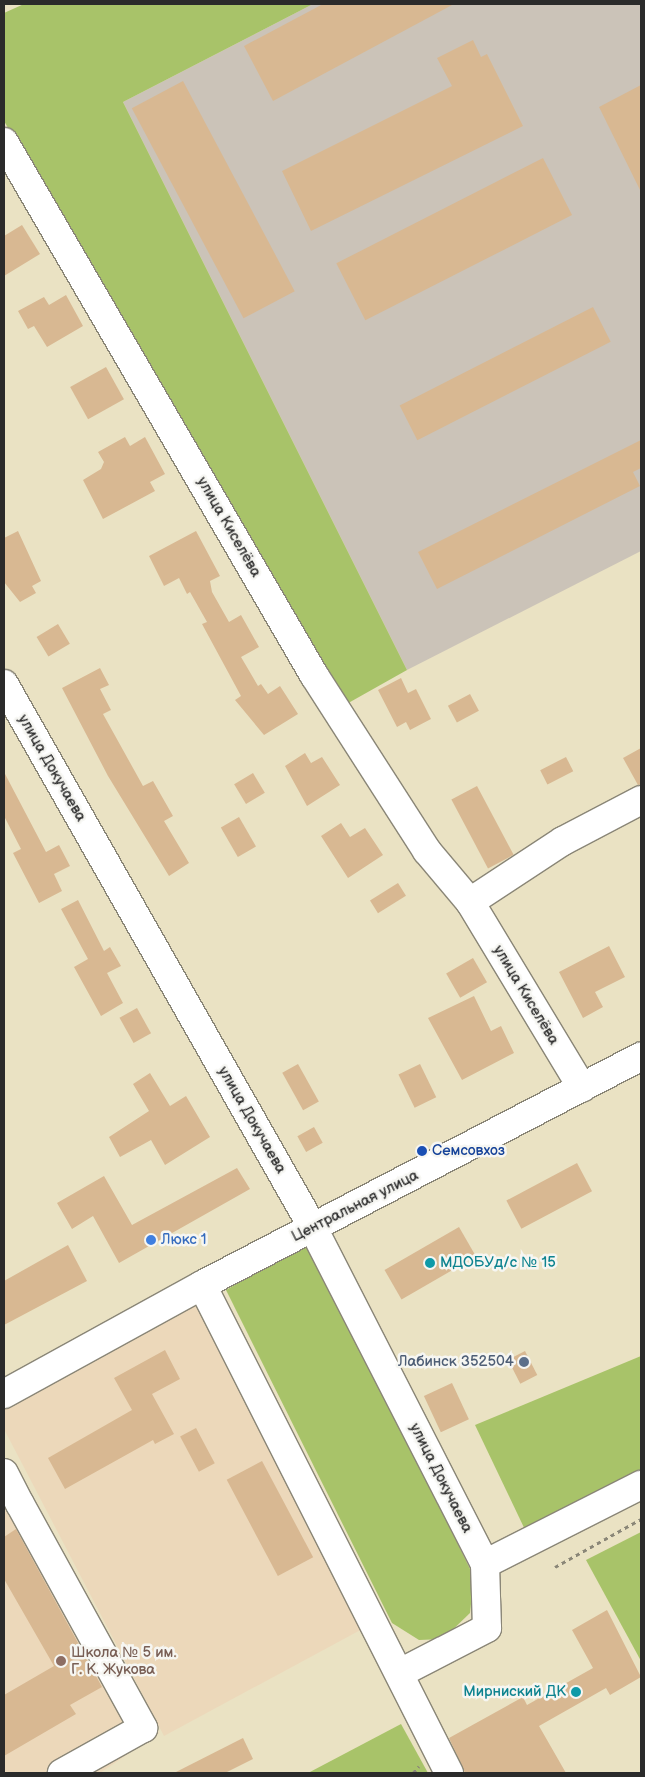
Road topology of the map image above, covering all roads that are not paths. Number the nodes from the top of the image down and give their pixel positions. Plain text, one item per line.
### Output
1 (4, 142) edge
2 (4, 684) edge
3 (641, 800) edge
4 (470, 902) junction
5 (641, 1056) edge
6 (582, 1088) junction
7 (313, 1228) junction
8 (202, 1285) junction
9 (4, 1394) edge
10 (4, 1473) edge
11 (641, 1485) edge
12 (485, 1564) junction
13 (400, 1673) junction
14 (62, 1773) edge
15 (449, 1773) edge

1 - 4 street, улица Киселёва
2 - 7 street, улица Докучаева
3 - 4 street
4 - 6 street, улица Киселёва
5 - 6 street, Центральная улица
6 - 7 street, Центральная улица
7 - 8 street, Центральная улица
7 - 12 street, улица Докучаева
8 - 9 street, Центральная улица
8 - 13 street
10 - 14 street
11 - 12 street
12 - 13 street
13 - 15 street

